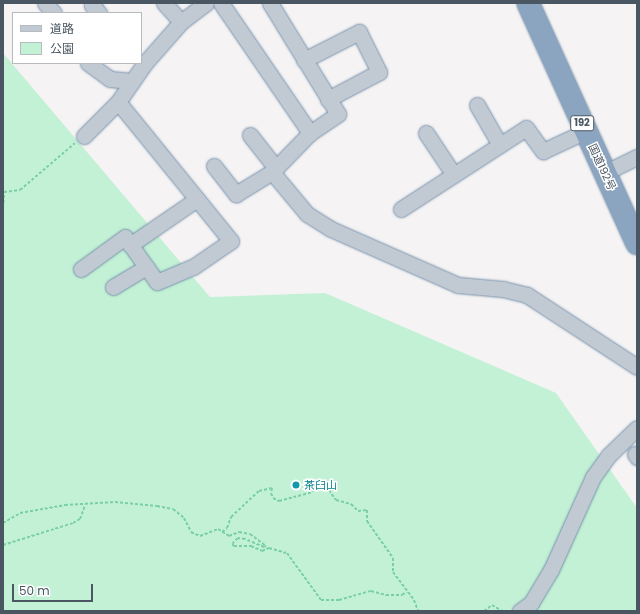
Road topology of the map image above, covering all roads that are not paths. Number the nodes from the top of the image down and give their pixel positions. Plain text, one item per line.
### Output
1 (45, 3) edge
2 (94, 3) edge
3 (164, 3) edge
4 (206, 3) edge
5 (221, 3) edge
6 (270, 3) edge
7 (528, 3) edge
8 (53, 12) edge
9 (98, 12) edge
10 (181, 22) junction
11 (304, 60) junction
12 (143, 61) edge
13 (89, 64) edge
14 (141, 64) edge
15 (132, 81) junction
16 (328, 99) junction
17 (118, 102) junction
18 (477, 105) dead end
19 (586, 131) junction
20 (310, 133) junction
21 (426, 133) dead end
22 (250, 135) dead end
23 (84, 136) road end
24 (500, 145) junction
25 (637, 157) edge
26 (214, 166) dead end
27 (274, 170) junction
28 (604, 173) junction
29 (454, 175) junction
30 (197, 199) junction
31 (401, 209) dead end
32 (637, 243) edge
33 (130, 245) junction
34 (146, 267) junction
35 (80, 269) dead end
36 (113, 287) dead end
37 (637, 368) edge
38 (637, 428) edge
39 (520, 611) edge

1 - 8 street
2 - 9 street
3 - 10 street
4 - 10 street
5 - 20 street
6 - 11 street
7 - 19 highway, 国道192号 / 192
10 - 12 street
11 - 16 street
11 - 16 street
13 - 15 street
14 - 15 street
15 - 17 street
16 - 20 street
17 - 23 street
17 - 30 street
18 - 24 street
19 - 24 street
19 - 28 highway, 国道192号 / 192
20 - 27 street
21 - 29 street
22 - 27 street
24 - 29 street
25 - 28 street
26 - 27 street
27 - 37 street
28 - 32 highway, 国道192号 / 192
29 - 31 street
30 - 33 street
30 - 34 street
33 - 34 street
33 - 35 street
34 - 36 street
38 - 39 street

